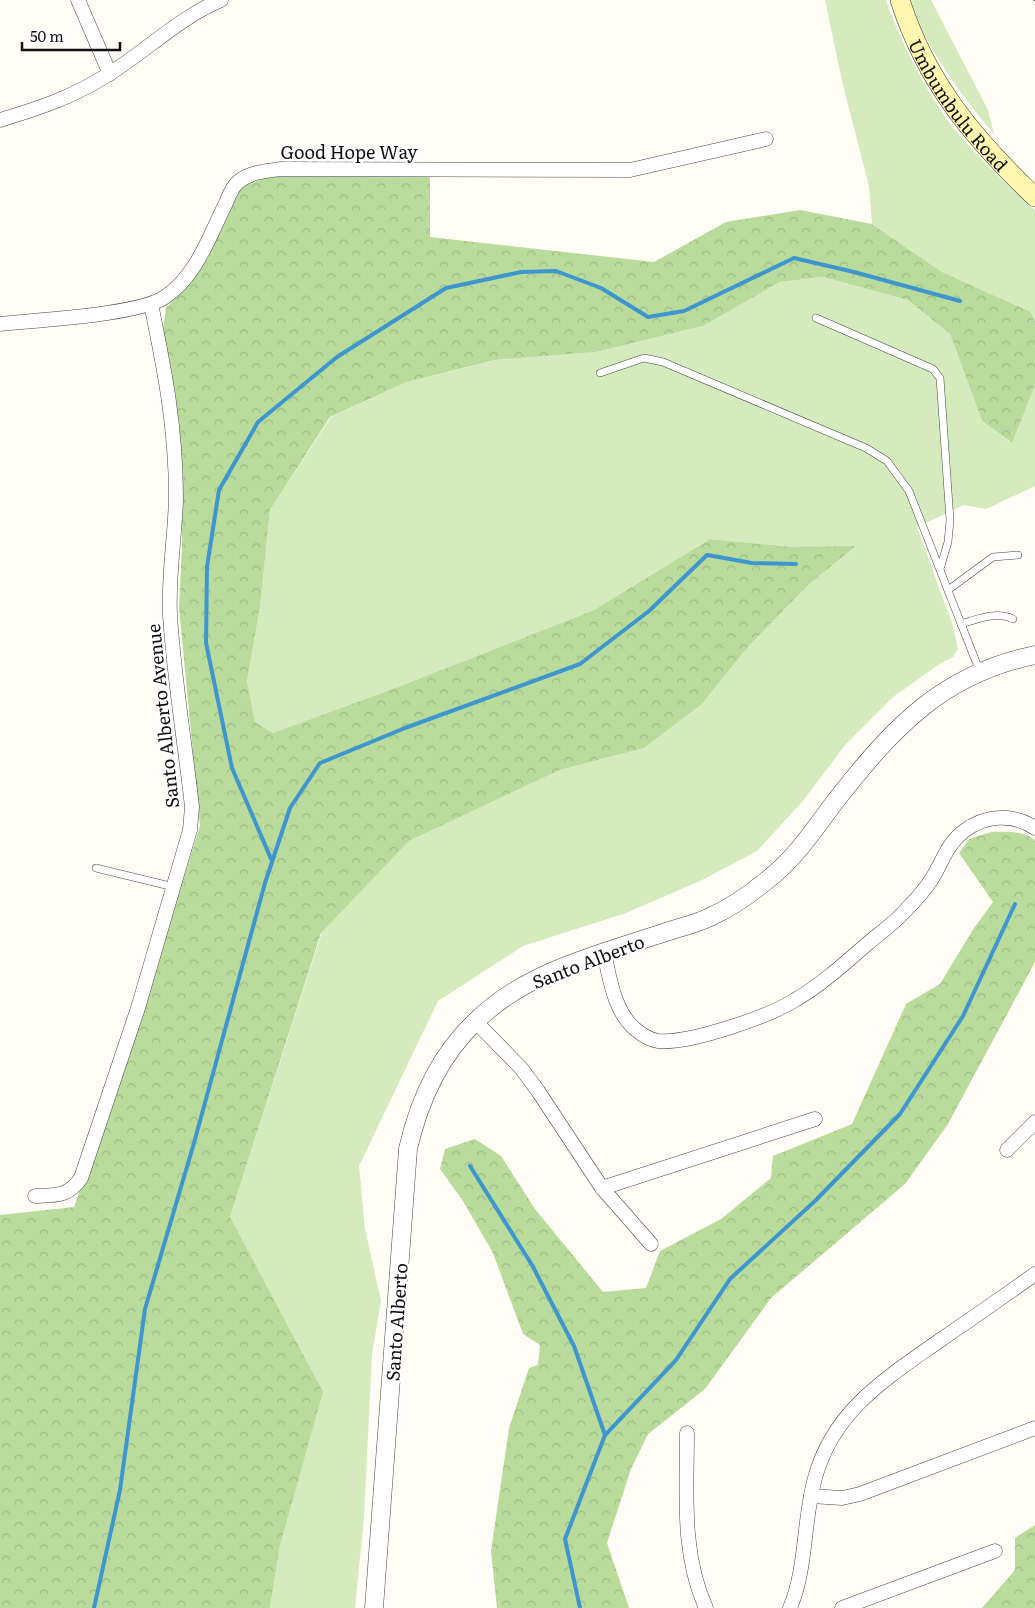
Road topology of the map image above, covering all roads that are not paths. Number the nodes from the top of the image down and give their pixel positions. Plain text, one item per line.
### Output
1 (78, 0) edge
2 (221, 0) edge
3 (900, 0) edge
4 (110, 74) junction
5 (0, 120) edge
6 (766, 139) dead end
7 (1035, 197) edge
8 (151, 304) junction
9 (816, 318) dead end
10 (0, 324) edge
11 (600, 373) dead end
12 (1018, 555) dead end
13 (940, 569) junction
14 (948, 590) junction
15 (1013, 619) dead end
16 (961, 624) junction
17 (1035, 655) edge
18 (980, 672) junction
19 (1034, 824) edge
20 (96, 868) dead end
21 (174, 887) junction
22 (604, 954) junction
23 (475, 1021) junction
24 (815, 1119) dead end
25 (1035, 1122) edge
26 (1007, 1150) dead end
27 (602, 1188) junction
28 (35, 1196) dead end
29 (651, 1244) dead end
30 (1035, 1274) edge
31 (1035, 1428) edge
32 (687, 1433) dead end
33 (811, 1496) junction
34 (995, 1552) dead end
35 (374, 1608) edge
36 (706, 1608) edge
37 (792, 1608) edge
38 (842, 1608) edge

1 - 4 street
2 - 4 street
3 - 7 main road, Umbumbulu Road
4 - 5 street
6 - 8 street, Good Hope Way
8 - 10 street, Good Hope Way
8 - 21 street, Santo Alberto Avenue
9 - 13 lane
11 - 13 lane
12 - 14 lane
13 - 14 lane
14 - 16 lane
15 - 16 lane
16 - 18 lane
17 - 18 street, Santo Alberto
18 - 22 street, Santo Alberto
19 - 22 street
20 - 21 lane
21 - 28 street, Santo Alberto Avenue
22 - 23 street, Santo Alberto
23 - 27 street
23 - 35 street, Santo Alberto
24 - 27 street
25 - 26 street
27 - 29 street
30 - 33 street
31 - 33 street
32 - 36 street
33 - 37 street
34 - 38 street

